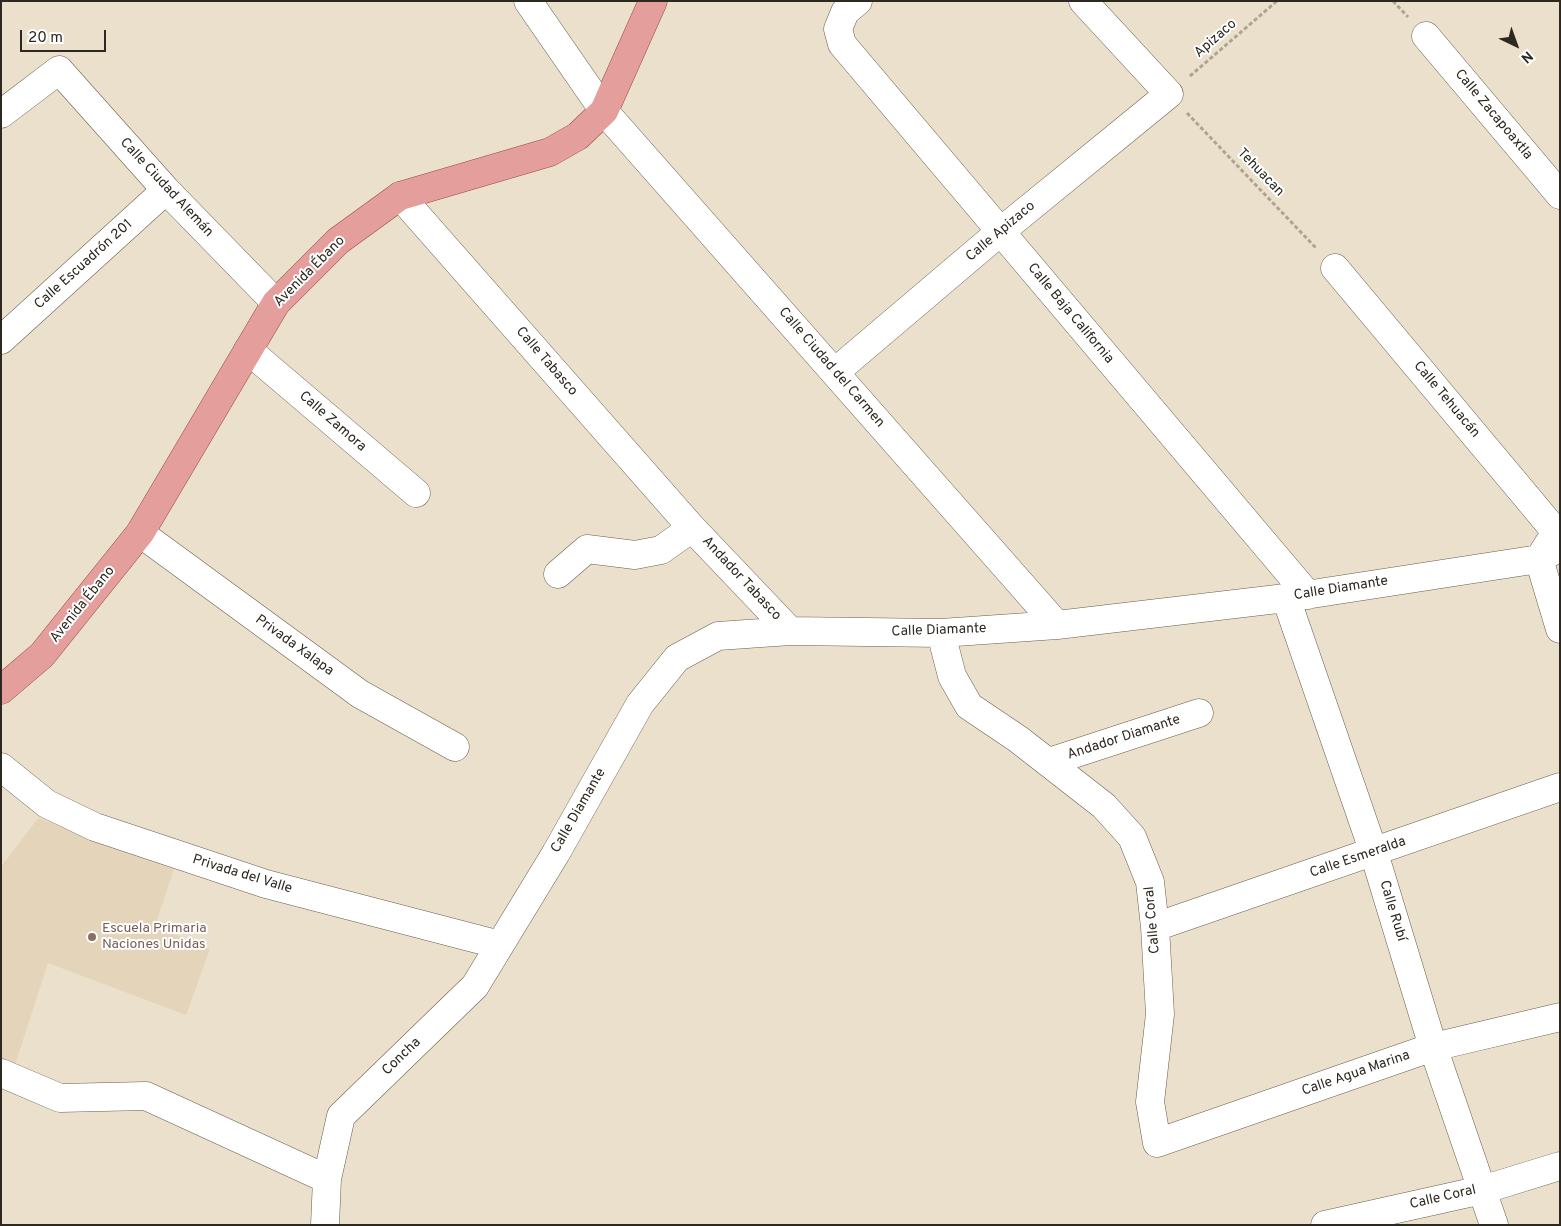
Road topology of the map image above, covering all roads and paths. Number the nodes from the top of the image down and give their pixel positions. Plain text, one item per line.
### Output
1 (528, 1) edge
2 (858, 1) edge
3 (1083, 1) edge
4 (1277, 1) edge
5 (649, 3) edge
6 (1426, 36) dead end
7 (1169, 94) junction
8 (604, 111) junction
9 (1, 114) edge
10 (166, 190) junction
11 (1560, 195) edge
12 (400, 196) junction
13 (1000, 232) junction
14 (1336, 268) joint
15 (276, 303) junction
16 (1, 340) edge
17 (248, 350) junction
18 (835, 372) junction
19 (416, 493) dead end
20 (692, 528) junction
21 (140, 534) junction
22 (1554, 541) edge
23 (558, 574) dead end
24 (1297, 596) junction
25 (1057, 625) junction
26 (1560, 629) edge
27 (790, 631) junction
28 (941, 633) junction
29 (1, 690) edge
30 (1199, 713) dead end
31 (455, 747) dead end
32 (1049, 762) junction
33 (1, 767) edge
34 (1560, 787) edge
35 (1374, 853) junction
36 (1155, 927) junction
37 (500, 945) junction
38 (1560, 1017) edge
39 (1433, 1047) junction
40 (1, 1073) edge
41 (1157, 1143) joint
42 (1560, 1166) edge
43 (326, 1179) junction
44 (1482, 1190) junction
45 (325, 1225) edge
46 (1325, 1225) edge
47 (1494, 1225) edge

1 - 8 street, Calle Ciudad del Carmen
2 - 13 street, Calle Baja California
3 - 7 street
4 - 7 path, Apizaco
5 - 8 main road, Avenida Ébano
6 - 11 street, Calle Zacapoaxtla
7 - 13 street, Calle Apizaco
7 - 14 path, Tehuacan
8 - 12 main road, Avenida Ébano
8 - 18 street, Calle Ciudad del Carmen
9 - 10 street, Calle Ciudad Alemán
10 - 15 street, Calle Ciudad Alemán
10 - 16 street, Calle Escuadrón 201
12 - 15 main road, Avenida Ébano
12 - 20 street, Calle Tabasco
13 - 18 street, Calle Apizaco
13 - 24 street, Calle Baja California
14 - 22 street, Calle Tehuacán
15 - 17 main road, Avenida Ébano
17 - 19 street, Calle Zamora
17 - 21 main road, Avenida Ébano
18 - 25 street, Calle Ciudad del Carmen
20 - 23 street
20 - 27 street, Andador Tabasco
21 - 29 main road, Avenida Ébano
21 - 31 street, Privada Xalapa
22 - 24 street, Calle Diamante
22 - 26 street
24 - 25 street, Calle Diamante
24 - 35 street, Calle Rubí
25 - 28 street, Calle Diamante
27 - 28 street, Calle Diamante
27 - 37 street, Calle Diamante
28 - 32 street, Calle Coral
30 - 32 street, Andador Diamante
32 - 36 street, Calle Coral
33 - 37 street, Privada del Valle
34 - 35 street, Calle Esmeralda
35 - 36 street, Calle Esmeralda
35 - 39 street, Calle Rubí
36 - 41 street, Calle Coral
37 - 43 street, Concha
38 - 39 street, Calle Agua Marina
39 - 41 street, Calle Agua Marina
39 - 44 street, Calle Rubí
40 - 43 street
42 - 44 street, Calle Coral
43 - 45 street, Concha
44 - 46 street, Calle Coral
44 - 47 street, Calle Rubí

